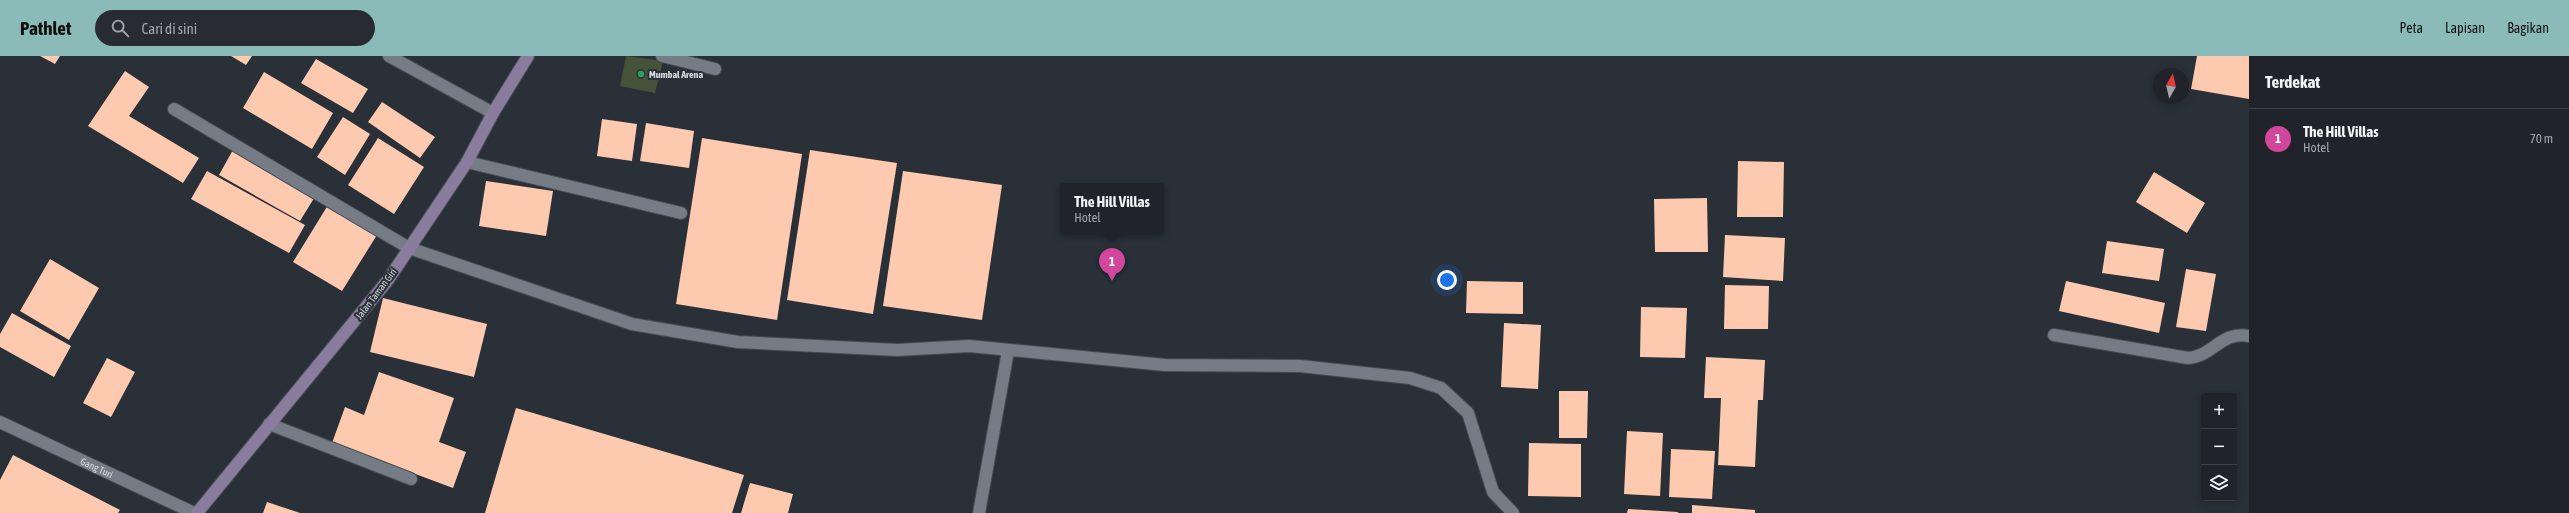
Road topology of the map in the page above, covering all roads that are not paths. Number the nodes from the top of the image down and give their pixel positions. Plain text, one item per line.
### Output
1 (389, 56) edge
2 (528, 56) edge
3 (662, 56) edge
4 (715, 68) dead end
5 (174, 108) dead end
6 (493, 113) junction
7 (467, 162) junction
8 (681, 213) dead end
9 (409, 248) junction
10 (2054, 335) dead end
11 (2249, 336) edge
12 (1008, 351) junction
13 (0, 422) edge
14 (269, 424) junction
15 (411, 479) dead end
16 (194, 513) edge
17 (197, 513) edge
18 (979, 513) edge
19 (1513, 513) edge

1 - 6 street
2 - 6 street, Jalan Taman Giri
3 - 4 street
5 - 9 street
6 - 7 street, Jalan Taman Giri
7 - 8 street
7 - 9 street, Jalan Taman Giri
9 - 12 street
9 - 14 street, Jalan Taman Giri
10 - 11 street
12 - 18 street
12 - 19 street
13 - 16 street, Gang Turi
14 - 15 street
14 - 17 street, Jalan Taman Giri

